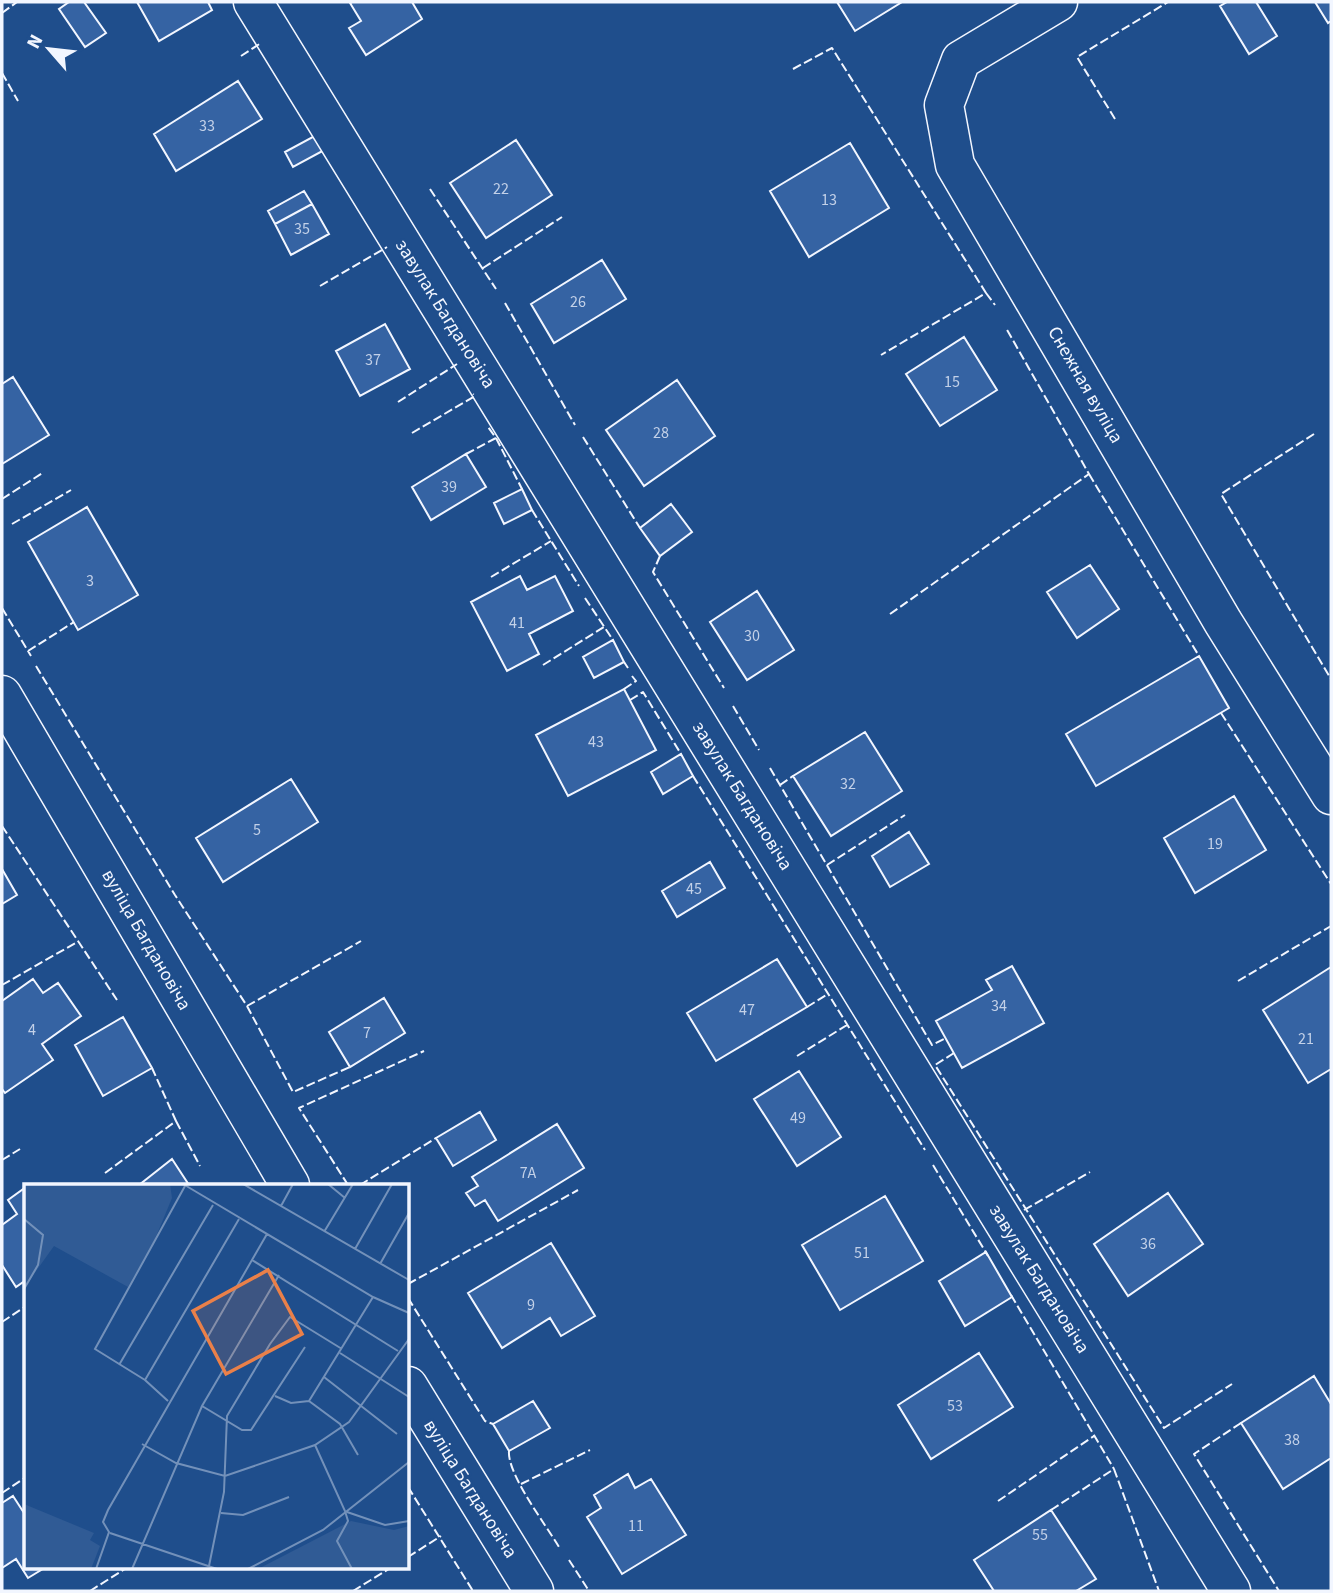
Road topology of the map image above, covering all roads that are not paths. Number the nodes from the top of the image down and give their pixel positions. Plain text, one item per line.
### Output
1 (253, 2) edge
2 (1058, 2) edge
3 (2, 695) edge
4 (1331, 795) edge
5 (289, 1184) edge
6 (410, 1389) edge
7 (534, 1591) edge
8 (1231, 1591) edge

1 - 8 street, завулак Багдановіча
2 - 4 street, Снежная вуліца
3 - 5 street, вуліца Багдановіча
6 - 7 street, вуліца Багдановіча

